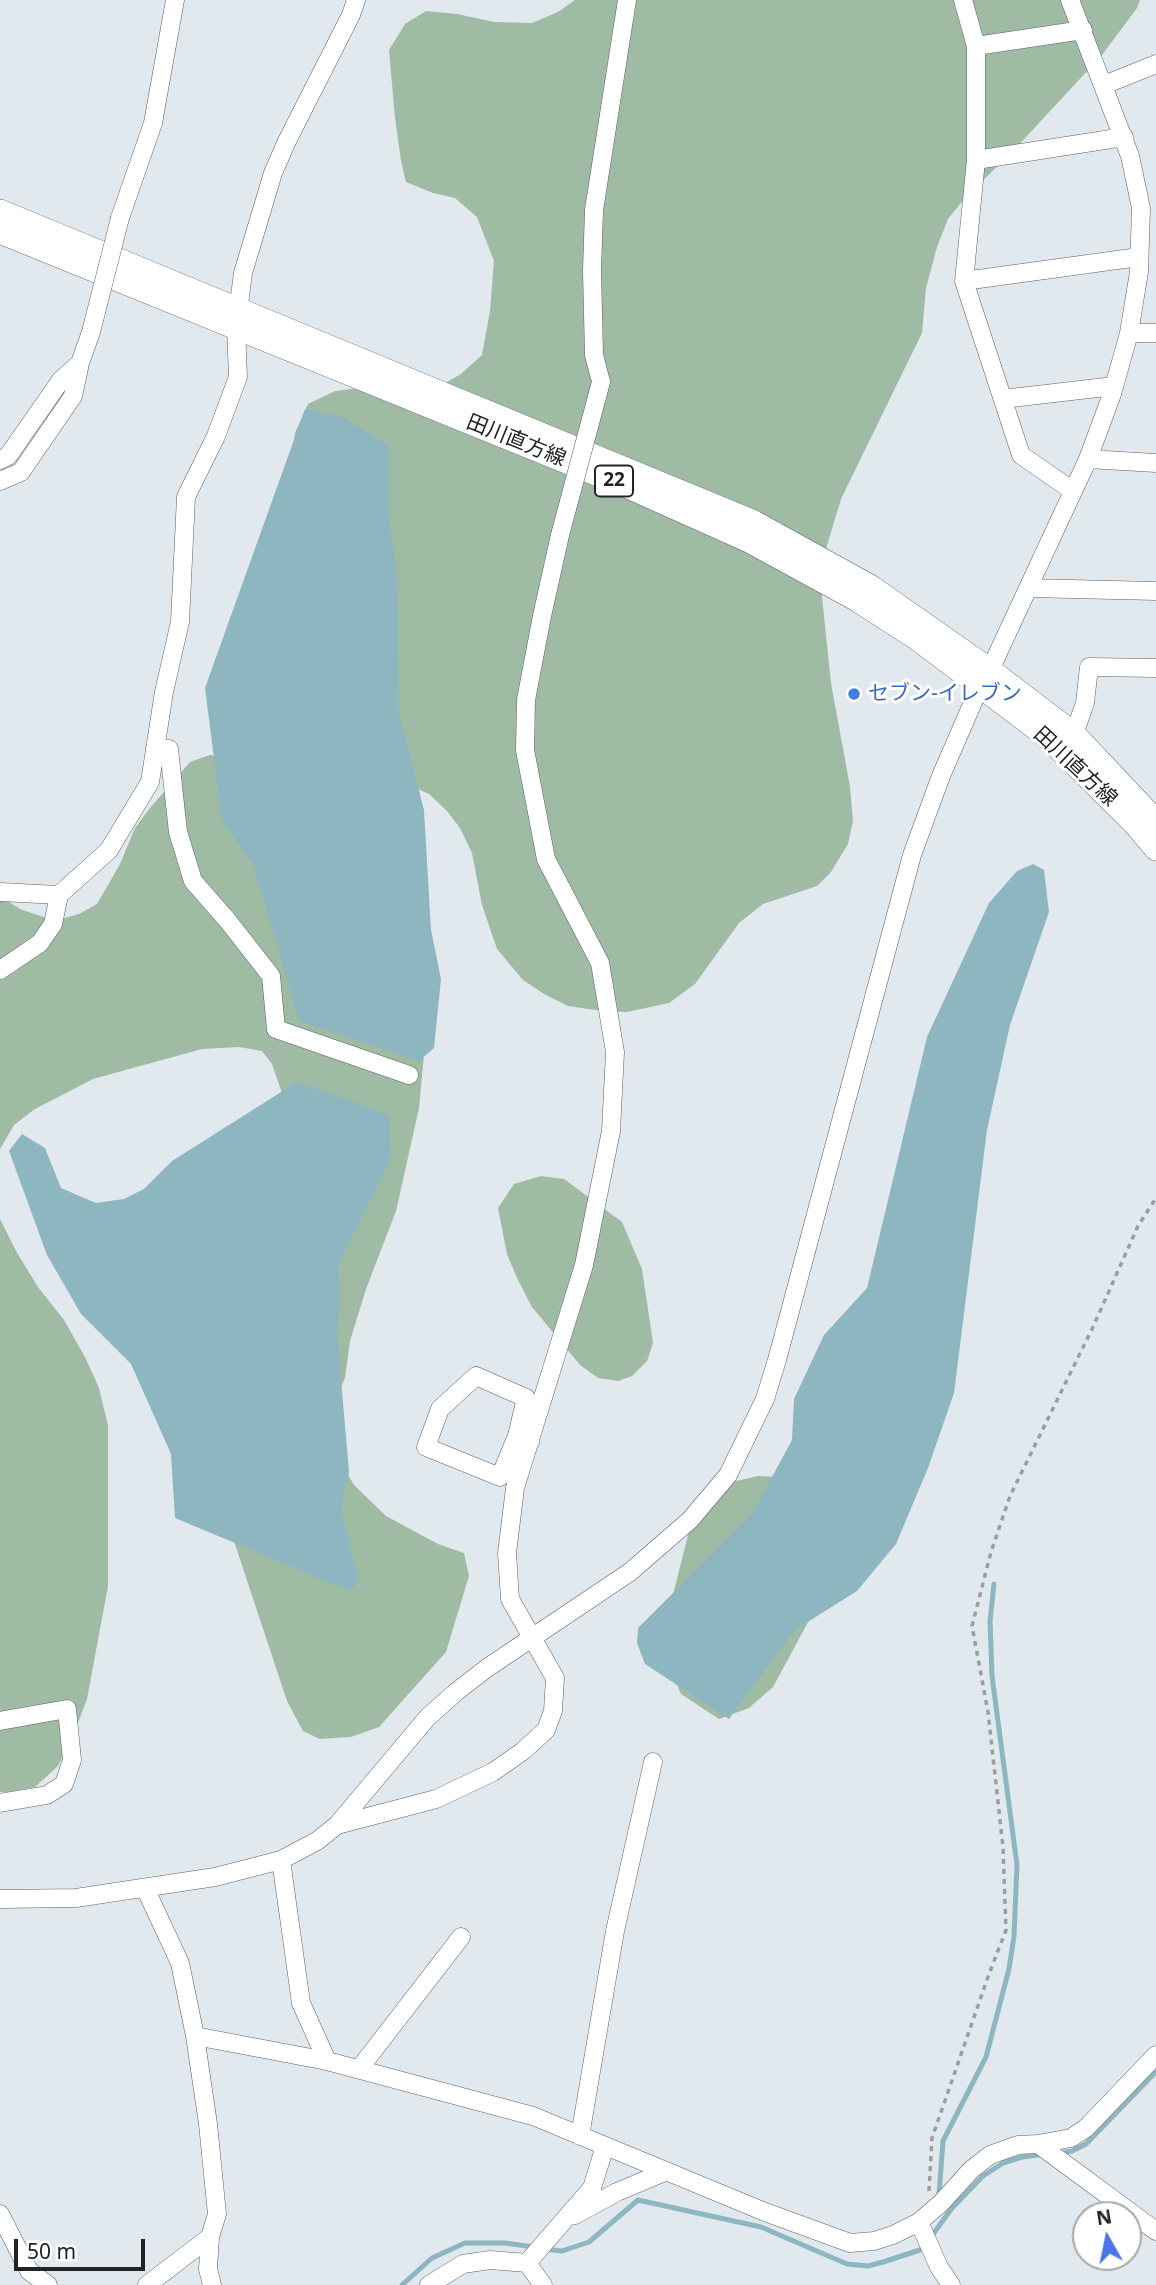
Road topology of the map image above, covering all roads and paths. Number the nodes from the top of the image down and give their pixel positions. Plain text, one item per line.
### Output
1 (175, 0) edge
2 (356, 0) edge
3 (627, 0) edge
4 (963, 0) edge
5 (1070, 0) edge
6 (1083, 30) junction
7 (976, 46) junction
8 (1156, 64) edge
9 (1104, 85) junction
10 (1124, 137) junction
11 (976, 160) junction
12 (1148, 207) edge
13 (0, 211) edge
14 (0, 232) edge
15 (1139, 257) junction
16 (964, 281) junction
17 (238, 318) junction
18 (1129, 333) junction
19 (1156, 333) edge
20 (80, 363) junction
21 (1114, 386) junction
22 (1003, 399) junction
23 (1088, 459) junction
24 (0, 460) edge
25 (1156, 463) edge
26 (0, 481) edge
27 (1073, 491) junction
28 (1028, 588) junction
29 (1156, 591) edge
30 (1156, 668) edge
31 (985, 678) junction
32 (1074, 734) junction
33 (155, 748) junction
34 (1156, 821) edge
35 (1156, 849) edge
36 (0, 892) edge
37 (59, 895) junction
38 (0, 970) edge
39 (409, 1075) dead end
40 (1156, 1198) edge
41 (524, 1439) junction
42 (532, 1639) junction
43 (0, 1721) edge
44 (653, 1762) dead end
45 (0, 1803) edge
46 (337, 1825) junction
47 (281, 1860) junction
48 (145, 1888) junction
49 (0, 1899) edge
50 (461, 1937) dead end
51 (195, 2036) junction
52 (1156, 2055) edge
53 (327, 2061) junction
54 (359, 2070) junction
55 (580, 2136) junction
56 (1038, 2144) junction
57 (605, 2146) junction
58 (667, 2171) junction
59 (0, 2214) edge
60 (563, 2222) junction
61 (923, 2222) junction
62 (1156, 2231) edge
63 (210, 2237) junction
64 (529, 2260) junction
65 (48, 2285) edge
66 (147, 2285) edge
67 (212, 2285) edge
68 (429, 2285) edge
69 (542, 2285) edge
70 (951, 2285) edge

1 - 20 street, bridge
2 - 17 street
3 - 41 street, bridge
4 - 7 street
5 - 6 street
6 - 7 street
6 - 9 street
7 - 11 street
8 - 9 street
9 - 10 street
10 - 11 street
10 - 12 street
11 - 16 street
12 - 15 street
13 - 17 main road, 田川直方線 / 22
14 - 17 main road, 田川直方線 / 22
15 - 16 street
15 - 18 street
16 - 22 street
17 - 31 main road, 田川直方線 / 22
17 - 33 street
18 - 19 street
18 - 21 street
20 - 24 street
20 - 26 street
21 - 22 street
21 - 23 street
22 - 27 street
23 - 25 street
23 - 27 street
27 - 28 street
28 - 29 street
28 - 31 street
30 - 32 street
31 - 32 main road, 田川直方線 / 22
31 - 35 main road, 田川直方線 / 22
31 - 42 street
32 - 34 main road, 田川直方線 / 22
33 - 37 street
33 - 39 street
36 - 37 street
37 - 38 street
40 - 61 path
41 - 41 street
41 - 42 street
42 - 46 street
42 - 46 street
43 - 45 street
44 - 55 street
46 - 47 street
47 - 48 street
47 - 53 street
48 - 49 street
48 - 51 street
50 - 54 street
51 - 53 street
51 - 63 street
52 - 56 street
53 - 54 street
54 - 55 street
55 - 57 street
56 - 61 street
56 - 62 street
57 - 58 street
57 - 60 street
58 - 60 street
58 - 61 street
59 - 65 street
60 - 64 street
61 - 70 street
63 - 66 street
63 - 67 street
64 - 68 street
64 - 69 street

